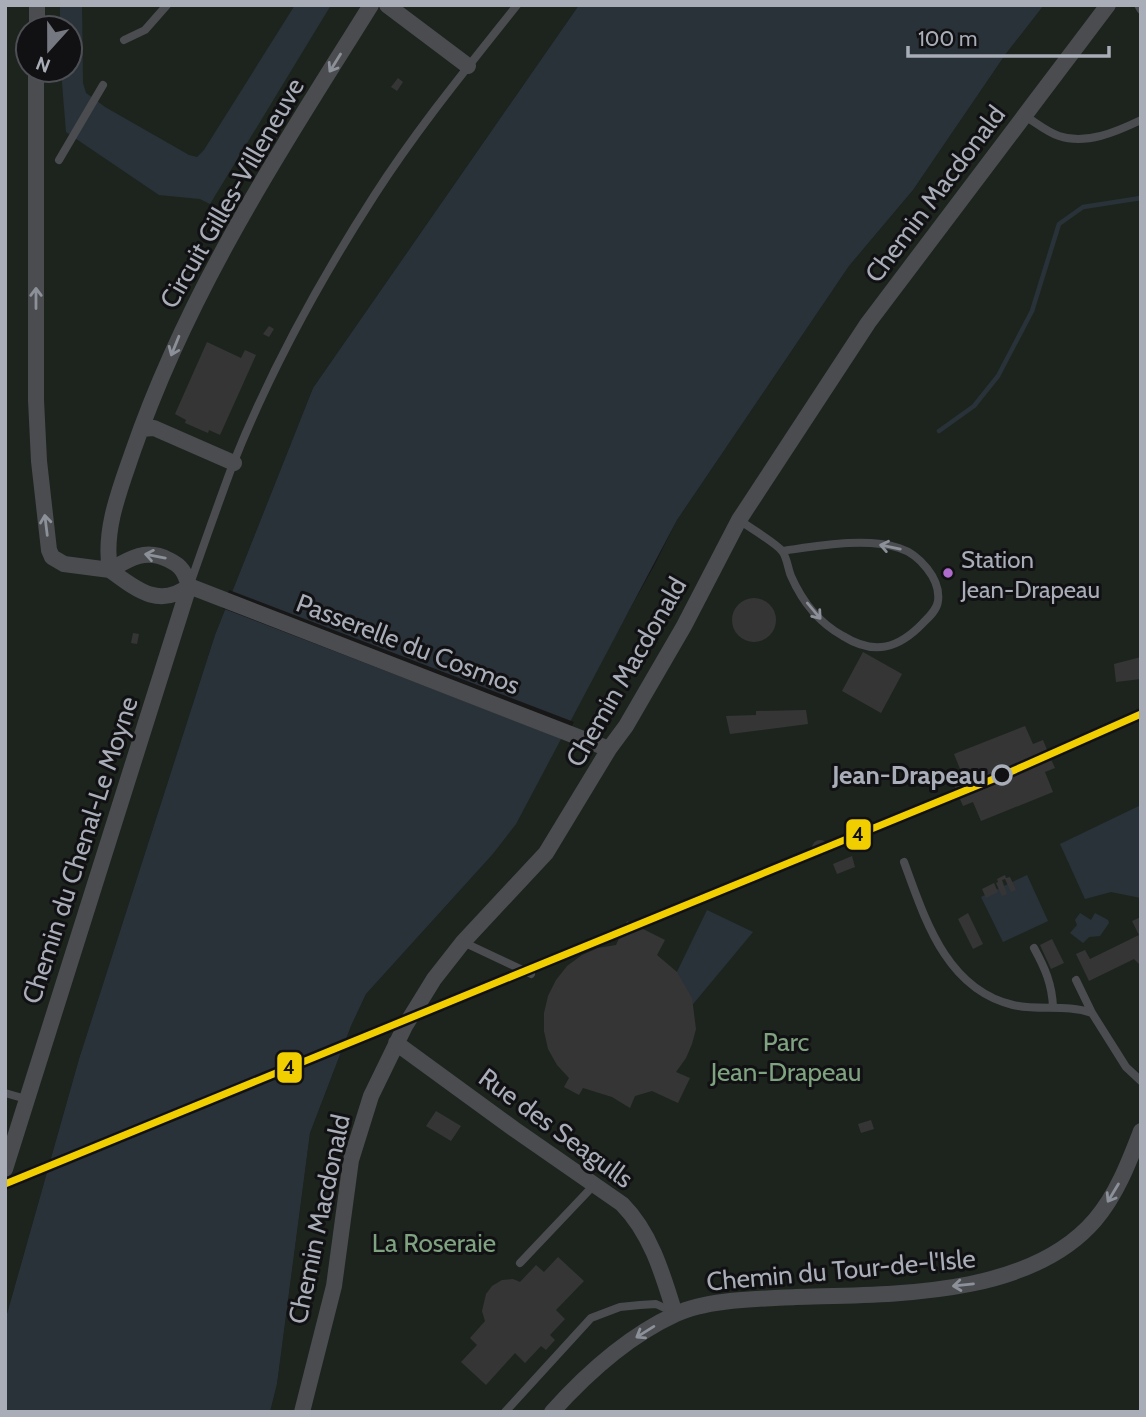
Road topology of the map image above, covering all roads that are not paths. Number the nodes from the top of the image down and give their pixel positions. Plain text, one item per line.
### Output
1 (167, 5) edge
2 (371, 5) edge
3 (387, 5) edge
4 (517, 5) edge
5 (1108, 5) edge
6 (1138, 5) edge
7 (1141, 10) edge
8 (124, 40) dead end
9 (468, 66) junction
10 (36, 84) edge
11 (103, 85) dead end
12 (1025, 116) junction
13 (1141, 120) edge
14 (60, 159) dead end
15 (141, 429) junction
16 (234, 463) junction
17 (738, 520) junction
18 (782, 551) junction
19 (110, 570) junction
20 (189, 586) junction
21 (609, 749) junction
22 (904, 862) dead end
23 (463, 942) junction
24 (1034, 948) dead end
25 (531, 974) dead end
26 (1076, 980) dead end
27 (1053, 1007) junction
28 (1092, 1013) junction
29 (396, 1043) junction
30 (1141, 1081) edge
31 (5, 1093) edge
32 (26, 1099) junction
33 (1141, 1131) edge
34 (5, 1169) edge
35 (594, 1185) junction
36 (520, 1263) dead end
37 (676, 1314) junction
38 (302, 1412) edge
39 (505, 1412) edge
40 (552, 1412) edge

1 - 8 lane
2 -> 15 street, Circuit Gilles-Villeneuve
3 - 9 street
4 - 9 lane
5 - 12 street, Chemin Macdonald
6 - 7 lane
9 - 16 lane
19 -> 10 street
11 - 14 lane
12 - 13 lane
12 - 17 street, Chemin Macdonald
15 - 16 street
15 - 19 street, Circuit Gilles-Villeneuve
16 - 20 lane
17 - 18 lane
17 - 21 street, Chemin Macdonald
18 -> 18 lane
19 - 20 street
20 -> 19 street
20 - 21 street, Passerelle du Cosmos
20 - 32 street, Chemin du Chenal-Le Moyne
21 - 23 street, Chemin Macdonald
22 - 27 lane
23 - 25 lane
23 - 29 street, Chemin Macdonald
24 - 27 lane
26 - 28 lane
27 - 28 lane
28 - 30 lane
29 - 35 street, Rue des Seagulls
29 - 38 street, Chemin Macdonald
31 - 32 lane
32 - 34 street, Chemin du Chenal-Le Moyne
33 -> 37 street, Chemin du Tour-de-l'Isle
35 - 36 lane
35 - 37 street, Rue des Seagulls
37 - 39 lane
37 -> 40 street, Chemin du Tour-de-l'Isle

